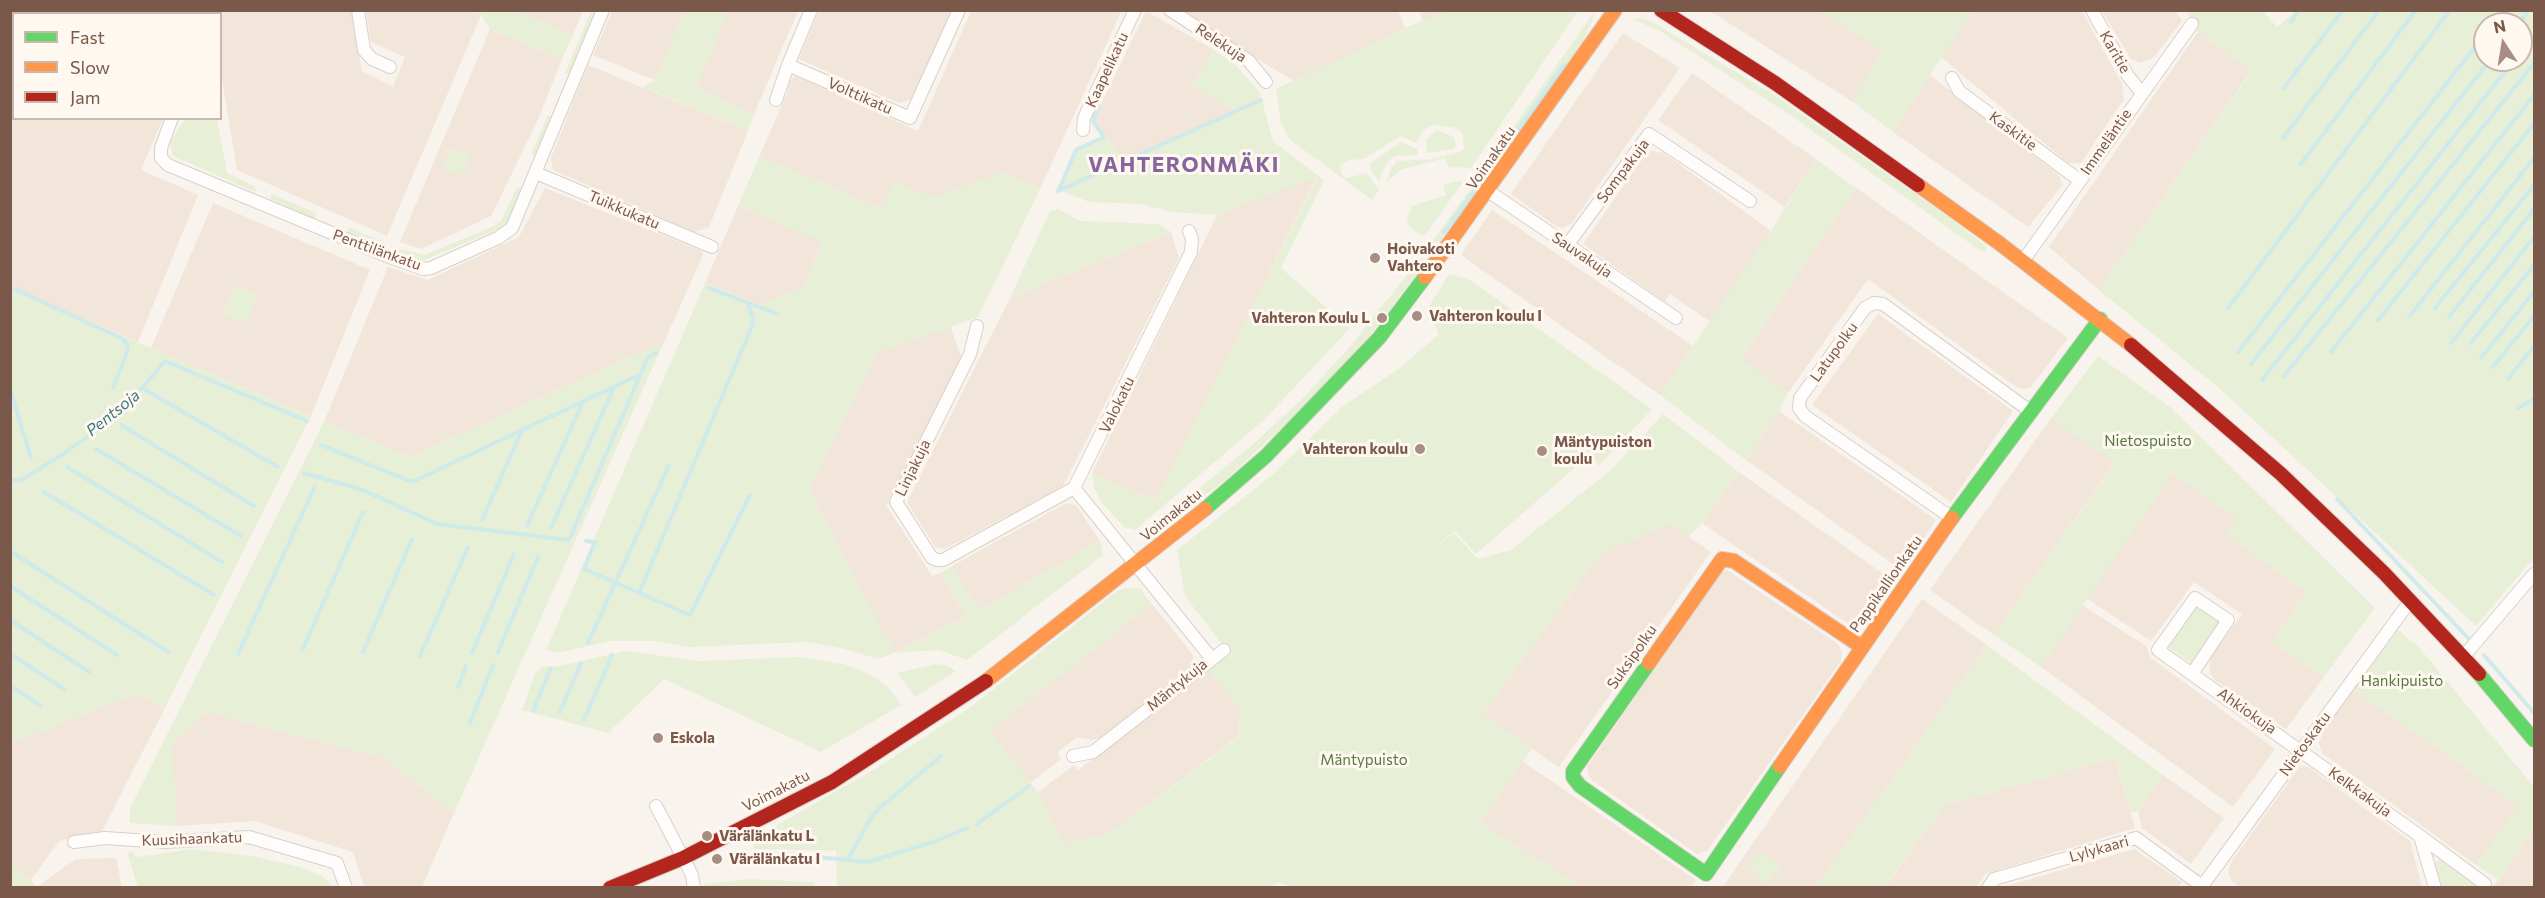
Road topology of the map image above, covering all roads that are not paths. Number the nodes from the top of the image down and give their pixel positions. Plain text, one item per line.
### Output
1 (358, 10) edge
2 (603, 10) edge
3 (812, 10) edge
4 (958, 10) edge
5 (1135, 10) edge
6 (1170, 10) edge
7 (1615, 10) edge
8 (1661, 10) edge
9 (2092, 10) edge
10 (2192, 24) dead end
11 (788, 65) junction
12 (390, 67) dead end
13 (1952, 78) dead end
14 (1266, 82) dead end
15 (2141, 92) junction
16 (776, 100) dead end
17 (171, 120) edge
18 (1083, 130) dead end
19 (536, 173) junction
20 (2079, 180) junction
21 (1488, 191) junction
22 (1750, 201) dead end
23 (1189, 231) dead end
24 (1568, 244) junction
25 (712, 248) dead end
26 (2023, 261) junction
27 (1676, 318) dead end
28 (2100, 319) junction
29 (977, 326) dead end
30 (2030, 411) junction
31 (1074, 488) junction
32 (1952, 518) junction
33 (1135, 565) junction
34 (2535, 574) edge
35 (2410, 601) junction
36 (1862, 647) junction
37 (1224, 650) dead end
38 (2464, 656) junction
39 (1212, 659) junction
40 (2192, 674) junction
41 (2535, 740) edge
42 (2301, 749) junction
43 (1073, 756) dead end
44 (656, 806) dead end
45 (2420, 836) junction
46 (74, 842) dead end
47 (683, 858) junction
48 (1706, 874) joint
49 (2203, 887) edge
50 (346, 888) edge
51 (610, 888) edge
52 (694, 888) edge
53 (1988, 888) edge
54 (2435, 888) edge
55 (2482, 888) edge

1 - 12 street
2 - 19 street, Penttilänkatu
3 - 11 street
4 - 11 street, Volttikatu
5 - 18 street, Kaapelikatu
6 - 14 street, Relekuja
7 - 21 street, Voimakatu
8 - 26 street
9 - 15 street, Karitie
10 - 15 street, Immeläntie
11 - 16 street
13 - 20 street, Kaskitie
15 - 20 street, Immeläntie
17 - 19 street, Penttilänkatu
19 - 25 street, Tuikkukatu
20 - 26 street, Immeläntie
21 - 24 street, Sauvakuja
21 - 33 street, Voimakatu
22 - 24 street, Sompakuja
23 - 31 street, Valokatu
24 - 27 street, Sauvakuja
26 - 28 street
28 - 30 street, Pappikallionkatu
28 - 35 street
29 - 31 street, Linjakuja
30 - 32 street, Pappikallionkatu
30 - 32 street, Latupolku
31 - 33 street
32 - 36 street, Pappikallionkatu
33 - 39 street, Mäntykuja
33 - 47 street, Voimakatu
34 - 38 street
35 - 38 street
35 - 42 street, Nietoskatu
36 - 48 street, Pappikallionkatu
36 - 48 street, Suksipolku
37 - 39 street
38 - 41 street
39 - 43 street, Mäntykuja
40 - 40 street, Ahkiokuja
40 - 42 street, Ahkiokuja
42 - 45 street, Kelkkakuja
42 - 49 street, Nietoskatu
44 - 47 street
45 - 54 street
45 - 55 street, Kelkkakuja
46 - 50 street, Kuusihaankatu
47 - 51 street, Voimakatu
47 - 52 street
49 - 53 street, Lylykaari

